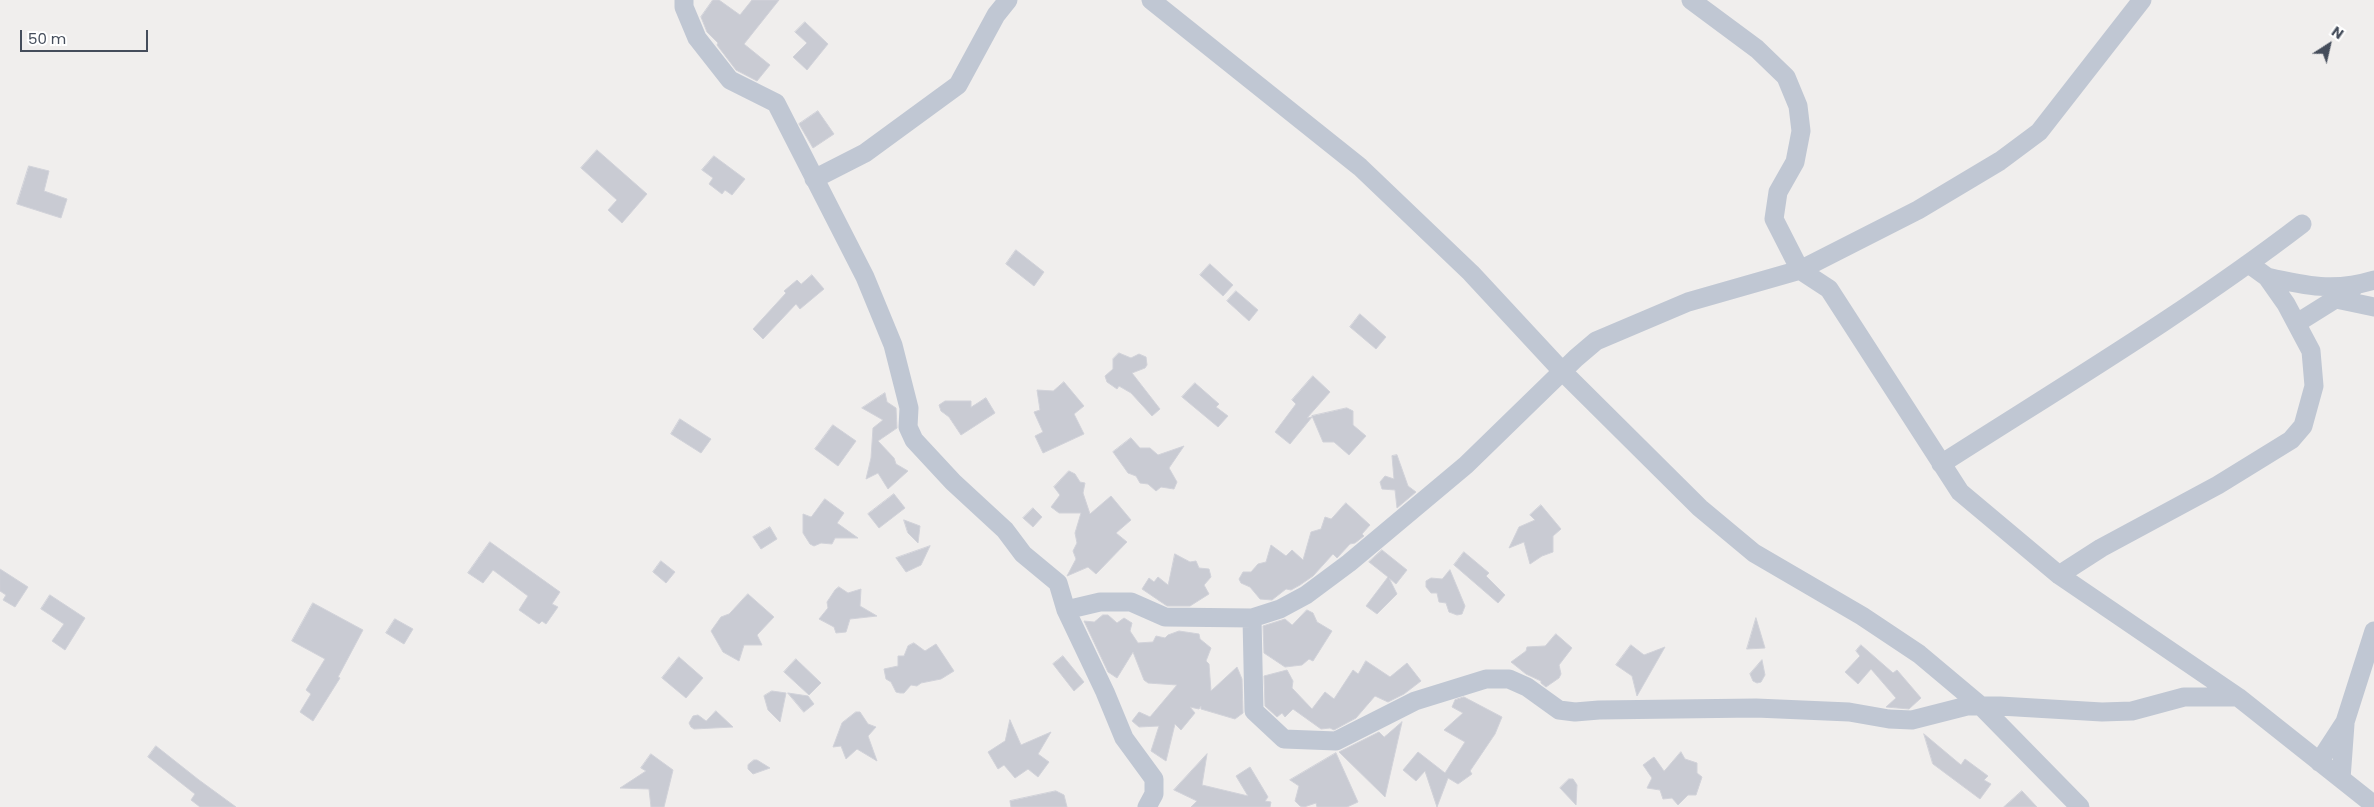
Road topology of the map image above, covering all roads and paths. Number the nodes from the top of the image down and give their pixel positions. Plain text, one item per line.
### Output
1 (684, 0) edge
2 (1008, 0) edge
3 (1150, 0) edge
4 (1691, 0) edge
5 (2142, 0) edge
6 (814, 179) junction
7 (2302, 224) dead end
8 (2249, 264) junction
9 (1800, 270) junction
10 (2267, 277) junction
11 (2366, 282) edge
12 (2336, 299) junction
13 (2374, 307) edge
14 (2297, 323) junction
15 (1562, 371) junction
16 (1942, 464) junction
17 (2059, 575) junction
18 (1066, 610) junction
19 (1252, 618) junction
20 (2374, 631) edge
21 (2238, 697) junction
22 (1981, 706) junction
23 (2345, 722) junction
24 (2319, 762) junction
25 (2341, 779) junction
26 (2374, 806) edge
27 (1147, 807) edge
28 (2080, 807) edge

1 - 6 street
2 - 6 street
3 - 15 street
4 - 9 street
5 - 9 street
6 - 18 street
7 - 8 street
8 - 10 street
8 - 16 street
9 - 15 street
9 - 16 street
10 - 11 street
10 - 14 street
11 - 12 street
12 - 13 street
12 - 14 street
14 - 17 street
15 - 19 street
15 - 22 street
16 - 17 street
17 - 21 street
18 - 19 street
18 - 27 street
19 - 22 street
20 - 23 street
21 - 22 street
21 - 24 street
22 - 28 street
23 - 24 street
23 - 25 street
24 - 25 street
25 - 26 street

